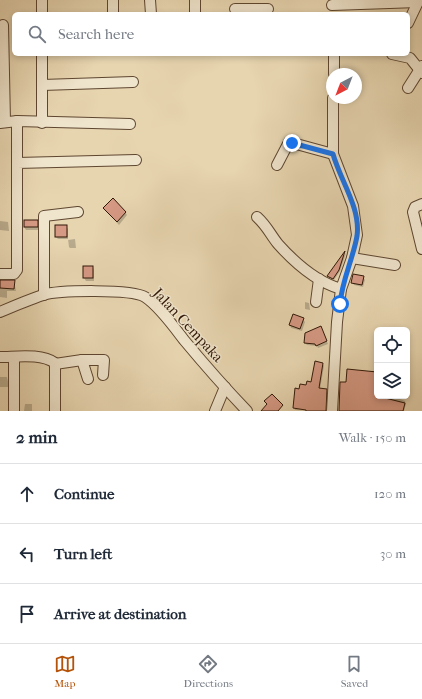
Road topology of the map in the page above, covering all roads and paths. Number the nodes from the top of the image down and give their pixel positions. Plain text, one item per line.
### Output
1 (42, 0) edge
2 (114, 0) edge
3 (150, 0) edge
4 (195, 0) edge
5 (419, 1) edge
6 (332, 6) edge
7 (235, 8) edge
8 (268, 9) dead end
9 (42, 12) edge
10 (113, 12) edge
11 (151, 12) edge
12 (195, 12) edge
13 (410, 19) edge
14 (2, 25) edge
15 (42, 56) edge
16 (334, 56) edge
17 (401, 56) edge
18 (334, 68) edge
19 (421, 70) edge
20 (133, 82) dead end
21 (42, 85) junction
22 (408, 88) dead end
23 (333, 104) edge
24 (17, 121) junction
25 (2, 122) edge
26 (42, 123) junction
27 (130, 124) dead end
28 (333, 154) junction
29 (136, 160) dead end
30 (18, 163) junction
31 (277, 165) dead end
32 (422, 204) edge
33 (78, 212) dead end
34 (257, 217) dead end
35 (422, 249) edge
36 (352, 258) junction
37 (396, 265) dead end
38 (0, 274) edge
39 (319, 279) junction
40 (341, 289) junction
41 (44, 295) junction
42 (316, 302) dead end
43 (0, 312) edge
44 (0, 357) edge
45 (14, 357) junction
46 (82, 360) junction
47 (55, 364) junction
48 (103, 375) dead end
49 (88, 380) dead end
50 (225, 388) junction
51 (14, 411) edge
52 (55, 411) edge
53 (215, 411) edge
54 (247, 411) edge
55 (332, 411) edge

1 - 9 street
2 - 10 street
3 - 11 street
4 - 12 street
5 - 6 street
5 - 13 street
7 - 8 street
14 - 25 street
15 - 21 street
16 - 18 street
17 - 19 street
19 - 22 street
20 - 21 street
21 - 26 street
23 - 28 street
24 - 25 street
24 - 26 street
24 - 30 street
26 - 27 street
28 - 31 street
28 - 36 street
29 - 30 street
30 - 38 street
32 - 35 street
33 - 41 street
34 - 39 street
36 - 37 street
36 - 40 street
39 - 40 street
39 - 42 street
40 - 55 street
41 - 43 street, Jalan Cempaka
41 - 50 street, Jalan Cempaka
44 - 45 street
45 - 47 street
45 - 51 street
46 - 47 street
46 - 48 street
46 - 49 street
47 - 52 street
50 - 53 street
50 - 54 street, Jalan Cempaka

